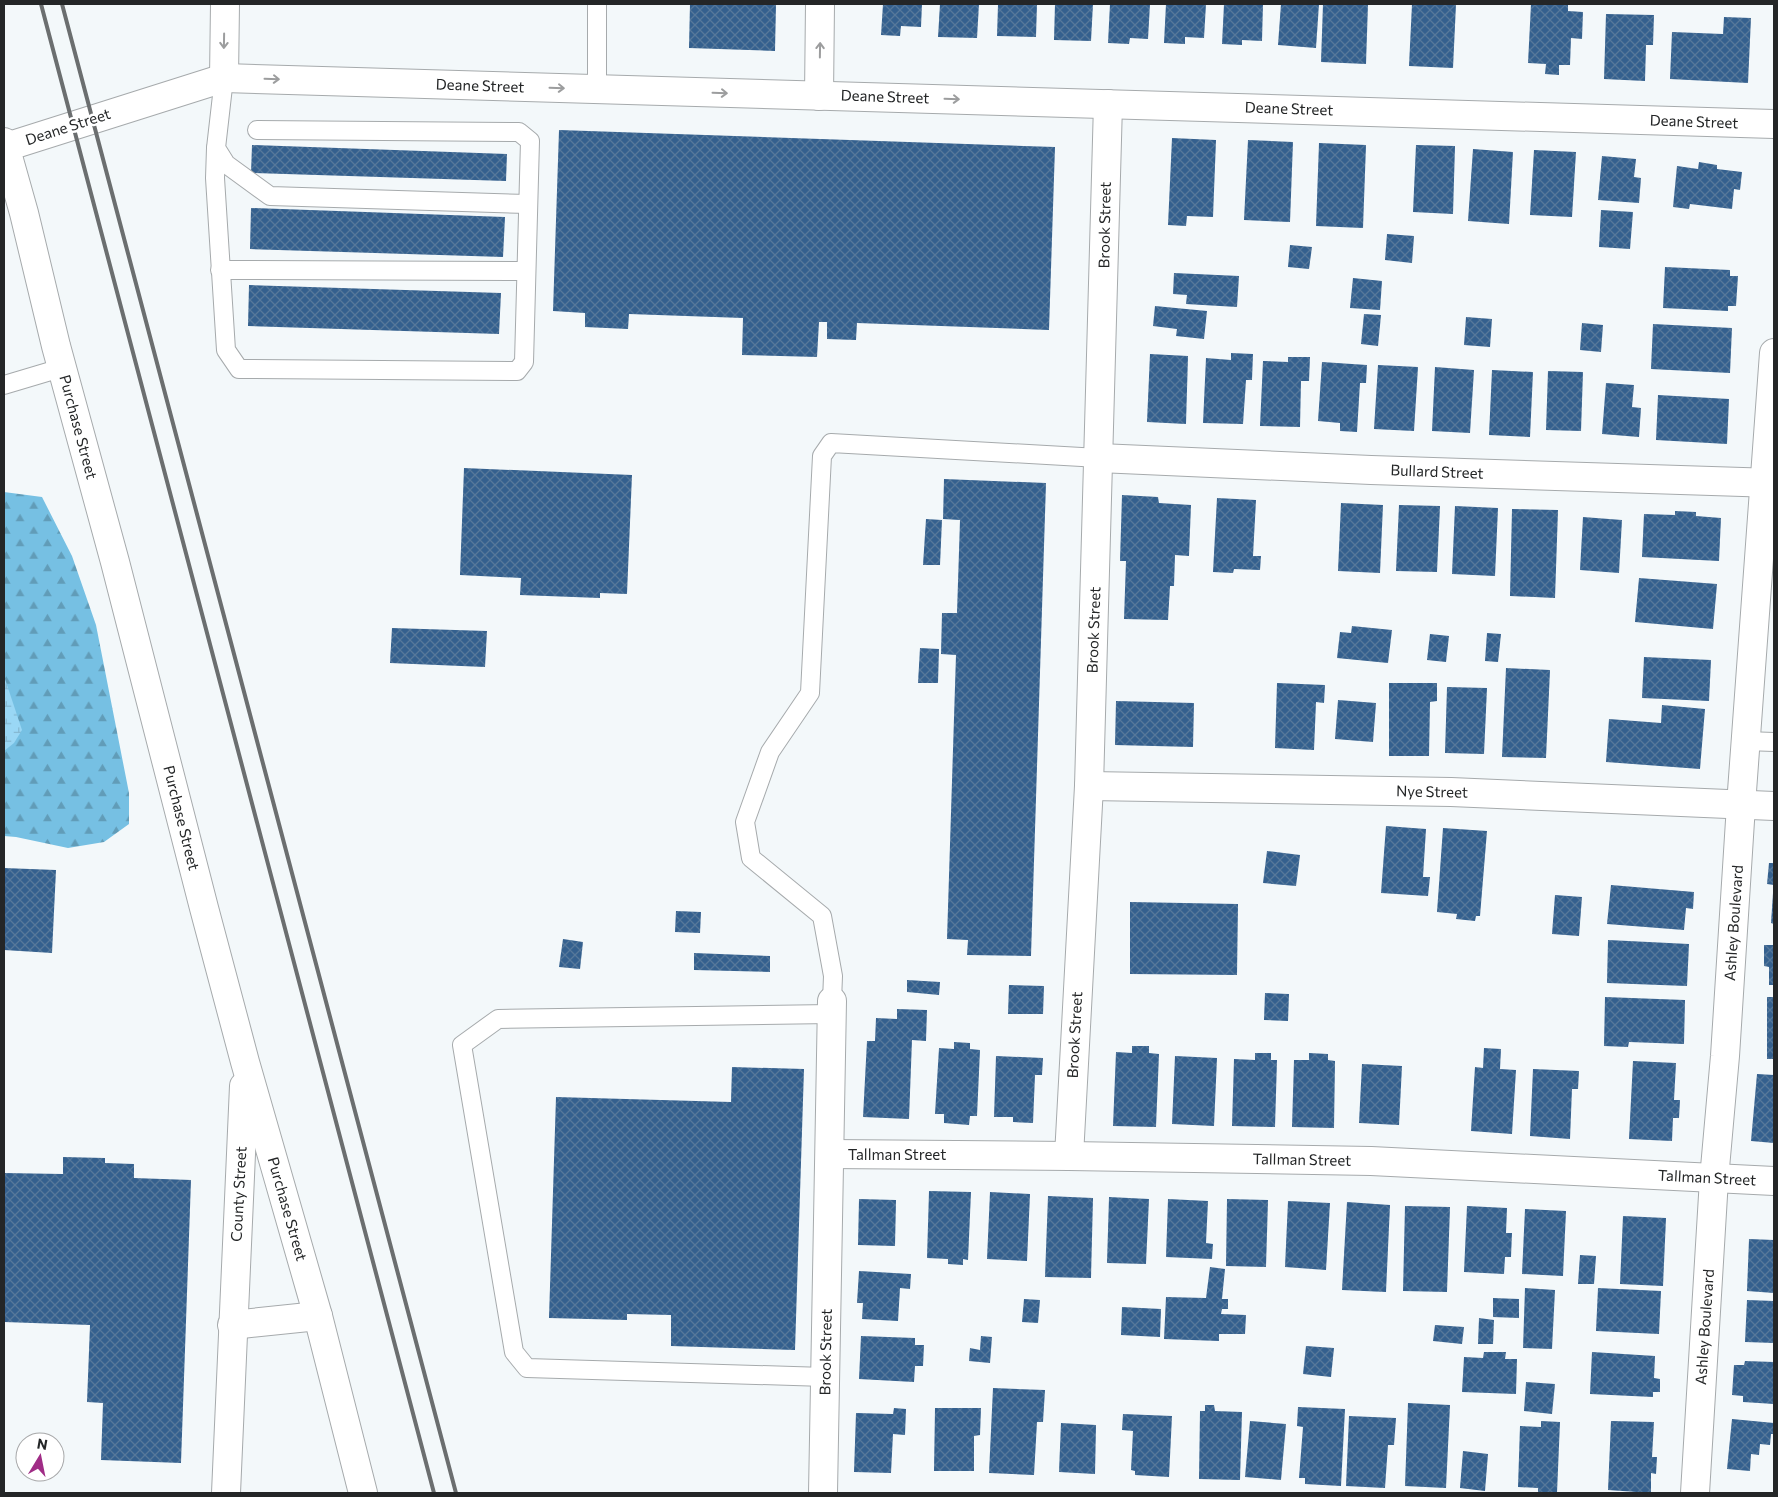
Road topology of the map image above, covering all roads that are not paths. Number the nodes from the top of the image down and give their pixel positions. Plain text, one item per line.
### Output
1 (225, 4) edge
2 (597, 4) edge
3 (820, 4) edge
4 (224, 78) junction
5 (597, 89) junction
6 (819, 96) junction
7 (1108, 104) junction
8 (1774, 124) edge
9 (257, 130) dead end
10 (4, 145) edge
11 (216, 148) junction
12 (528, 204) junction
13 (220, 270) junction
14 (526, 271) junction
15 (1774, 353) edge
16 (62, 368) junction
17 (4, 385) edge
18 (1099, 458) junction
19 (1769, 483) edge
20 (1767, 538) edge
21 (1746, 741) junction
22 (1774, 742) edge
23 (1089, 786) junction
24 (1741, 805) junction
25 (1774, 806) edge
26 (832, 1008) junction
27 (245, 1062) junction
28 (830, 1154) junction
29 (1069, 1156) junction
30 (1714, 1179) junction
31 (1774, 1181) edge
32 (318, 1316) junction
33 (232, 1325) junction
34 (825, 1377) junction
35 (226, 1493) edge
36 (363, 1493) edge
37 (823, 1493) edge
38 (1695, 1493) edge

1 -> 4 main road
2 - 5 lane
6 -> 3 main road
4 -> 5 main road, Deane Street
4 - 10 main road, Deane Street
4 - 11 lane
5 -> 6 main road, Deane Street
6 -> 7 main road, Deane Street
7 - 8 main road, Deane Street
7 - 18 main road, Brook Street
9 - 12 lane
10 - 16 main road, Purchase Street
11 - 12 lane
11 - 13 lane
12 - 14 lane
13 - 14 lane
13 - 14 lane
15 - 19 main road, Ashley Boulevard
16 - 17 lane
16 - 27 main road, Purchase Street
18 - 19 main road, Bullard Street
18 - 23 main road, Brook Street
18 - 26 lane
19 - 20 main road, Ashley Boulevard
20 - 21 main road, Ashley Boulevard
21 - 22 lane
21 - 24 main road, Ashley Boulevard
23 - 24 main road, Nye Street
23 - 29 main road, Brook Street
24 - 25 main road, Nye Street
24 - 30 main road, Ashley Boulevard
26 - 28 main road, Brook Street
26 - 34 lane
27 - 32 main road, Purchase Street
27 - 33 main road, County Street
28 - 29 main road, Tallman Street
28 - 34 main road, Brook Street
29 - 30 main road, Tallman Street
30 - 31 main road, Tallman Street
30 - 38 main road, Ashley Boulevard
32 - 33 main road
32 - 36 main road, Purchase Street
33 - 35 main road, County Street
34 - 37 main road, Brook Street

